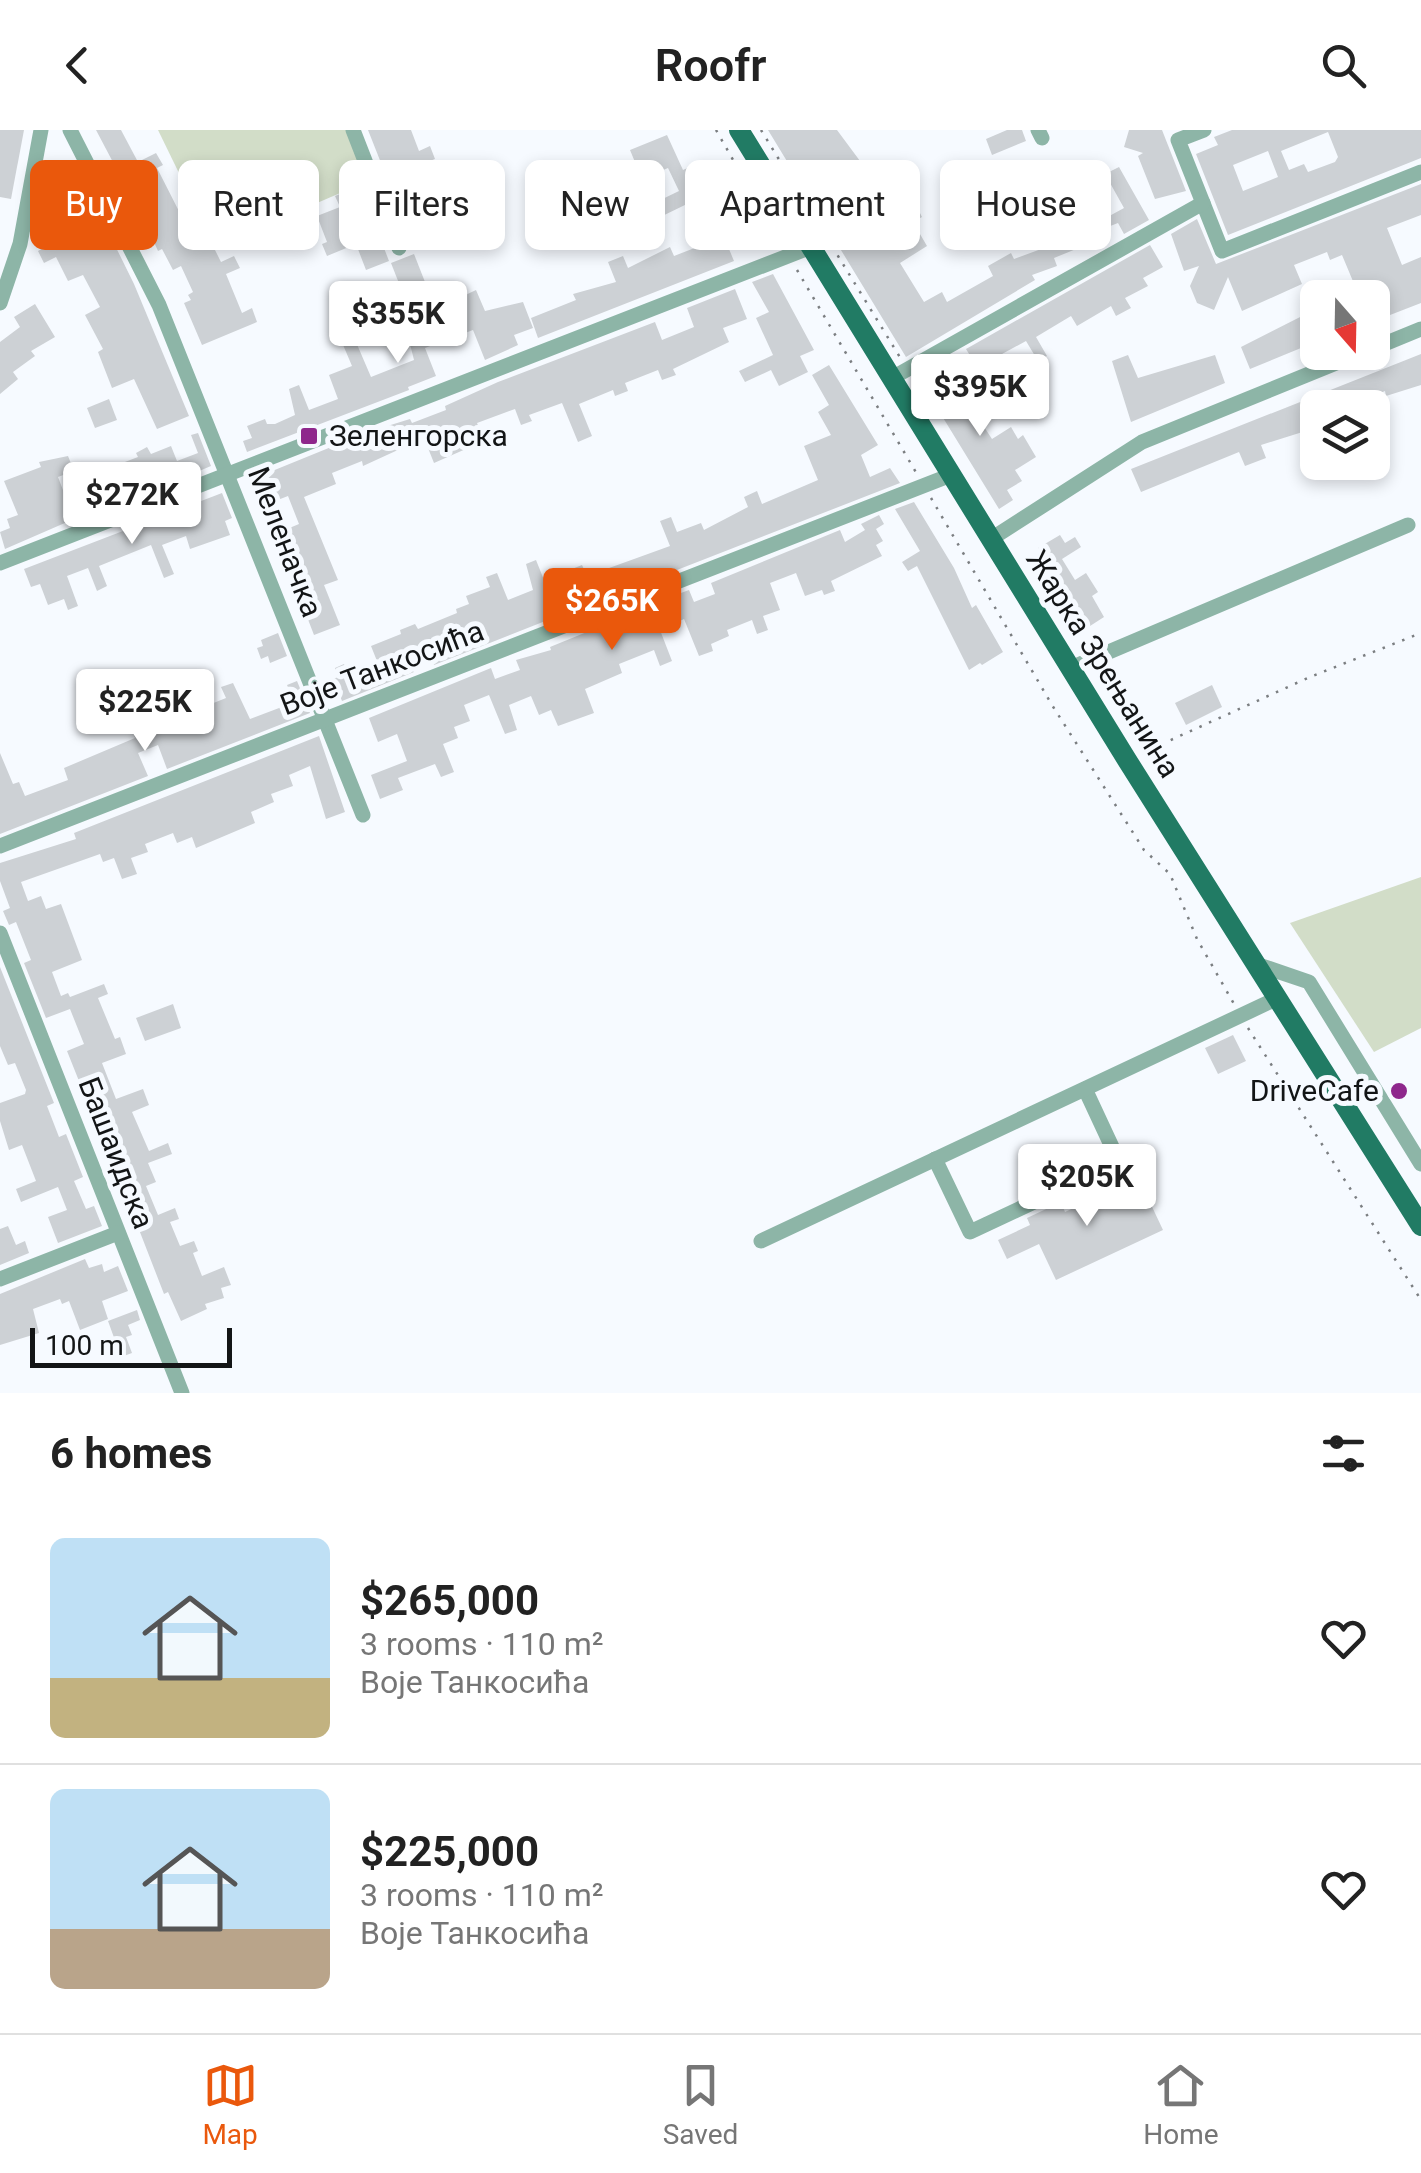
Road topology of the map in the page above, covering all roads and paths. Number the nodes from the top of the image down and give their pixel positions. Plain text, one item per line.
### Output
1 (41, 130) edge
2 (70, 130) edge
3 (353, 130) edge
4 (716, 130) edge
5 (739, 130) edge
6 (761, 130) edge
7 (1204, 130) edge
8 (365, 160) edge
9 (757, 160) edge
10 (1421, 172) edge
11 (1203, 204) junction
12 (805, 250) edge
13 (812, 250) edge
14 (788, 256) junction
15 (0, 303) edge
16 (1421, 329) edge
17 (1390, 342) edge
18 (1320, 370) edge
19 (900, 373) junction
20 (229, 474) junction
21 (951, 475) junction
22 (924, 486) junction
23 (1408, 524) dead end
24 (991, 539) junction
25 (0, 563) edge
26 (1421, 633) edge
27 (1070, 668) junction
28 (326, 719) junction
29 (1127, 760) junction
30 (362, 815) dead end
31 (0, 846) edge
32 (0, 933) edge
33 (1256, 964) junction
34 (1278, 998) junction
35 (1240, 1016) junction
36 (1084, 1089) junction
37 (935, 1159) junction
38 (1421, 1164) edge
39 (1421, 1226) edge
40 (118, 1233) junction
41 (761, 1241) dead end
42 (0, 1279) edge
43 (1421, 1300) edge
44 (182, 1393) edge

1 - 15 street
2 - 20 street, Меленачка
3 - 8 street
4 - 14 path
5 - 9 main road, Жарка Зрењанина
6 - 19 path
7 - 11 street
10 - 11 street
11 - 19 street
12 - 14 street
13 - 19 main road, Жарка Зрењанина
14 - 20 street
14 - 22 path
16 - 17 street
18 - 24 street
19 - 21 main road, Жарка Зрењанина
20 - 25 street
20 - 28 street, Меленачка
21 - 22 street, Воје Танкосића
21 - 24 main road, Жарка Зрењанина
22 - 28 street, Воје Танкосића
22 - 35 path
23 - 27 street
24 - 27 main road, Жарка Зрењанина
26 - 29 path
27 - 29 main road, Жарка Зрењанина
28 - 30 street, Меленачка
28 - 31 street, Воје Танкосића
29 - 33 main road, Жарка Зрењанина
32 - 40 street, Башаидска
33 - 34 main road, Жарка Зрењанина
33 - 38 street
34 - 35 street
34 - 39 main road, Жарка Зрењанина
35 - 36 street
35 - 43 path
36 - 37 street
36 - 37 street
37 - 41 street
40 - 42 street
40 - 44 street, Башаидска

